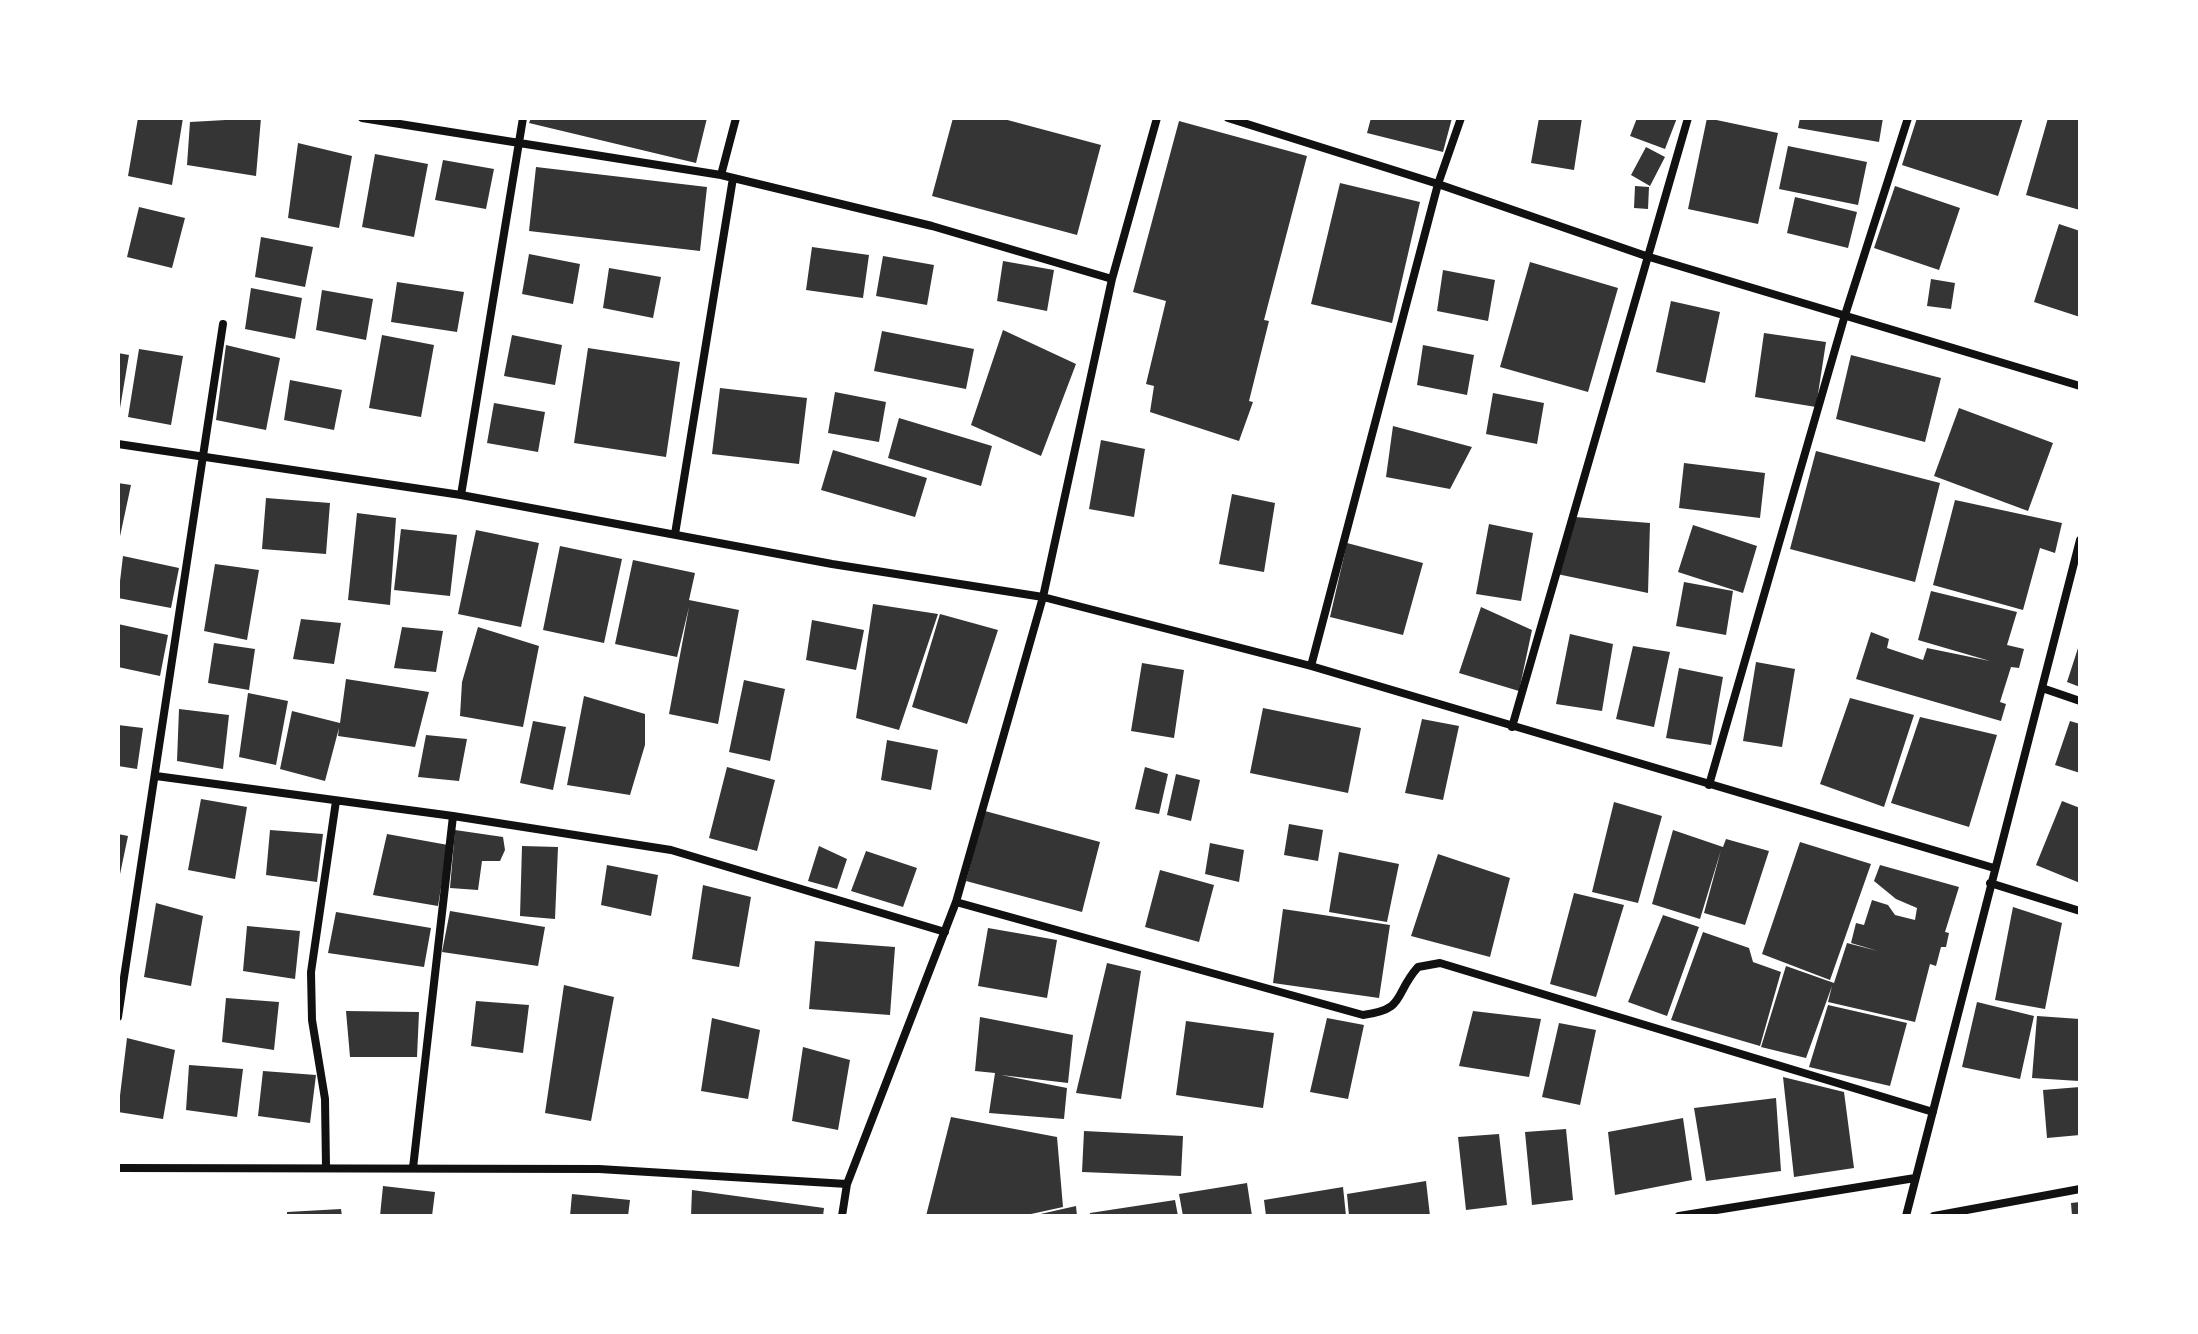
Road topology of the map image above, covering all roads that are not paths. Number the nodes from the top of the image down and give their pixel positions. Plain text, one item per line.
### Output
1 (362, 118) edge
2 (523, 118) edge
3 (736, 118) edge
4 (1157, 118) edge
5 (1228, 118) edge
6 (1461, 118) edge
7 (1688, 118) edge
8 (1908, 118) edge
9 (518, 140) junction
10 (721, 175) junction
11 (733, 178) junction
12 (1438, 184) junction
13 (1646, 256) junction
14 (1112, 279) junction
15 (1845, 315) junction
16 (223, 324) dead end
17 (2080, 386) edge
18 (118, 444) edge
19 (201, 454) junction
20 (461, 495) junction
21 (675, 534) junction
22 (2080, 540) edge
23 (1043, 597) junction
24 (1311, 666) junction
25 (2042, 688) junction
26 (2080, 701) edge
27 (1512, 727) junction
28 (156, 776) junction
29 (1709, 785) junction
30 (336, 801) junction
31 (453, 816) junction
32 (1994, 868) junction
33 (1990, 883) junction
34 (956, 902) junction
35 (2080, 911) edge
36 (945, 932) junction
37 (118, 1017) edge
38 (1933, 1112) junction
39 (326, 1167) junction
40 (118, 1168) edge
41 (413, 1168) junction
42 (1915, 1178) junction
43 (847, 1184) junction
44 (2080, 1189) edge
45 (842, 1216) edge
46 (1679, 1216) edge
47 (1906, 1216) edge
48 (1934, 1216) edge

1 - 9 street
2 - 9 street
3 - 10 street
4 - 14 street
5 - 12 street
6 - 12 street
7 - 13 street
8 - 15 street
9 - 10 street
9 - 20 street
10 - 11 street
11 - 14 street
11 - 21 street
12 - 13 street
12 - 24 street
13 - 15 street
13 - 27 street
14 - 23 street
15 - 17 street
15 - 29 street
16 - 19 street
18 - 19 street
19 - 20 street
19 - 28 street
20 - 21 street
21 - 23 street
22 - 25 street
23 - 24 street
23 - 34 street
24 - 27 street
25 - 26 street
25 - 32 street
27 - 29 street
28 - 30 street
28 - 37 street
29 - 32 street
30 - 31 street
30 - 39 street
31 - 36 street
31 - 41 street
32 - 33 street
33 - 35 street
33 - 38 street
34 - 36 street
34 - 38 street
36 - 43 street
38 - 42 street
39 - 40 street
39 - 41 street
41 - 43 street
42 - 46 street
42 - 47 street
43 - 45 street
44 - 48 street

